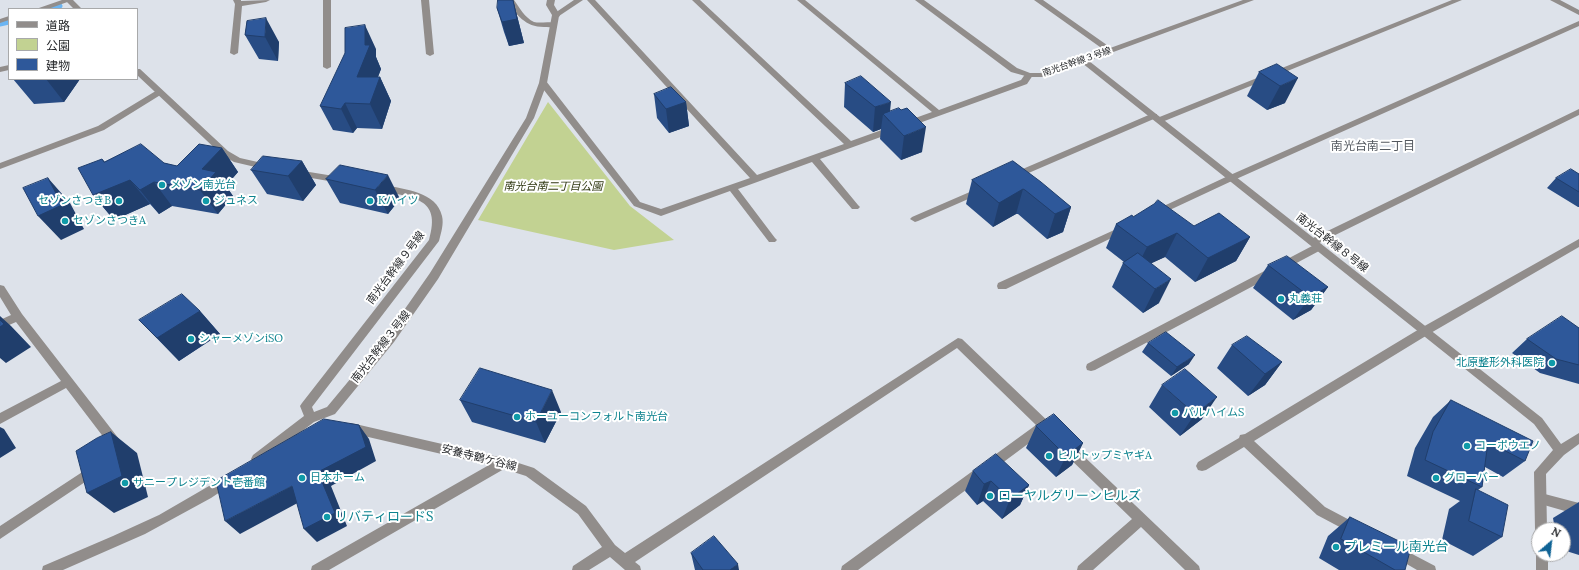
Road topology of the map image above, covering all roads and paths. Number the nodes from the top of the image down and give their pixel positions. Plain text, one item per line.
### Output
1 (69, 0) edge
2 (266, 0) edge
3 (327, 0) edge
4 (425, 0) edge
5 (510, 0) edge
6 (551, 0) edge
7 (579, 0) edge
8 (591, 0) edge
9 (696, 0) edge
10 (801, 0) edge
11 (919, 0) edge
12 (1040, 0) edge
13 (1250, 0) edge
14 (1458, 0) edge
15 (1554, 0) edge
16 (238, 2) edge
17 (43, 8) edge
18 (77, 8) edge
19 (1579, 13) edge
20 (556, 15) junction
21 (1579, 23) edge
22 (553, 25) junction
23 (1110, 50) junction
24 (234, 53) dead end
25 (430, 54) dead end
26 (1082, 60) junction
27 (327, 67) dead end
28 (138, 72) edge
29 (1029, 75) junction
30 (543, 82) junction
31 (159, 92) junction
32 (1579, 112) edge
33 (938, 113) junction
34 (1156, 118) junction
35 (850, 145) junction
36 (814, 158) junction
37 (0, 166) edge
38 (275, 169) edge
39 (291, 172) edge
40 (1231, 178) junction
41 (756, 179) junction
42 (1009, 179) edge
43 (346, 181) edge
44 (378, 187) edge
45 (732, 187) junction
46 (987, 188) edge
47 (855, 207) dead end
48 (1145, 218) edge
49 (915, 219) dead end
50 (1131, 225) edge
51 (772, 240) dead end
52 (1579, 243) edge
53 (1315, 244) junction
54 (1002, 286) dead end
55 (0, 289) edge
56 (18, 317) junction
57 (0, 325) edge
58 (1425, 331) junction
59 (1091, 367) dead end
60 (68, 382) junction
61 (310, 418) junction
62 (0, 419) edge
63 (1044, 425) junction
64 (1579, 438) edge
65 (1244, 439) junction
66 (1560, 451) junction
67 (114, 456) edge
68 (503, 463) junction
69 (102, 464) edge
70 (1202, 466) dead end
71 (1541, 499) junction
72 (1579, 509) edge
73 (1141, 519) junction
74 (1542, 522) edge
75 (0, 533) edge
76 (1362, 533) edge
77 (1389, 548) edge
78 (611, 549) junction
79 (625, 561) junction
80 (48, 570) edge
81 (318, 570) edge
82 (578, 570) edge
83 (636, 570) edge
84 (847, 570) edge
85 (1083, 570) edge
86 (1194, 570) edge
87 (1430, 570) edge

1 - 17 street
1 - 18 street
2 - 16 street
3 - 27 street
4 - 25 street
5 - 22 street
6 - 20 street
7 - 20 street
8 - 41 street
9 - 35 street
10 - 33 street
11 - 29 street, 南光台幹線３号線
12 - 23 street
13 - 23 street, 南光台幹線３号線
14 - 34 street
15 - 19 street
16 - 24 street
20 - 22 street, 南光台幹線３号線
21 - 40 street
22 - 30 street, 南光台幹線３号線
23 - 26 street, 南光台幹線３号線
26 - 29 street, 南光台幹線３号線
26 - 34 street, 南光台幹線８号線
28 - 31 street
29 - 33 street
30 - 45 street
30 - 61 street, 南光台幹線３号線
31 - 37 street
31 - 38 street
32 - 53 street
33 - 35 street
34 - 40 street, 南光台幹線８号線
34 - 42 street
35 - 36 street
36 - 41 street
36 - 47 street
39 - 43 street
40 - 48 street
40 - 53 street, 南光台幹線８号線
41 - 45 street
44 - 61 street, 南光台幹線９号線
45 - 51 street
46 - 49 street
50 - 54 street
52 - 58 street
53 - 58 street, 南光台幹線８号線
53 - 59 street
55 - 56 street
56 - 57 street
56 - 60 street
58 - 65 street
58 - 66 street, 南光台幹線８号線
60 - 62 street
60 - 67 street
61 - 68 street, 安養寺鶴ケ谷線
61 - 80 street, 南光台幹線３号線
63 - 73 street
63 - 79 street
63 - 84 street
64 - 66 street
65 - 70 street
65 - 76 street
66 - 71 street
68 - 78 street, 安養寺鶴ケ谷線
68 - 81 street
69 - 75 street
71 - 72 street
71 - 74 street
73 - 85 street
73 - 86 street
77 - 87 street
78 - 79 street, 安養寺鶴ケ谷線
78 - 82 street
79 - 83 street, 安養寺鶴ケ谷線

